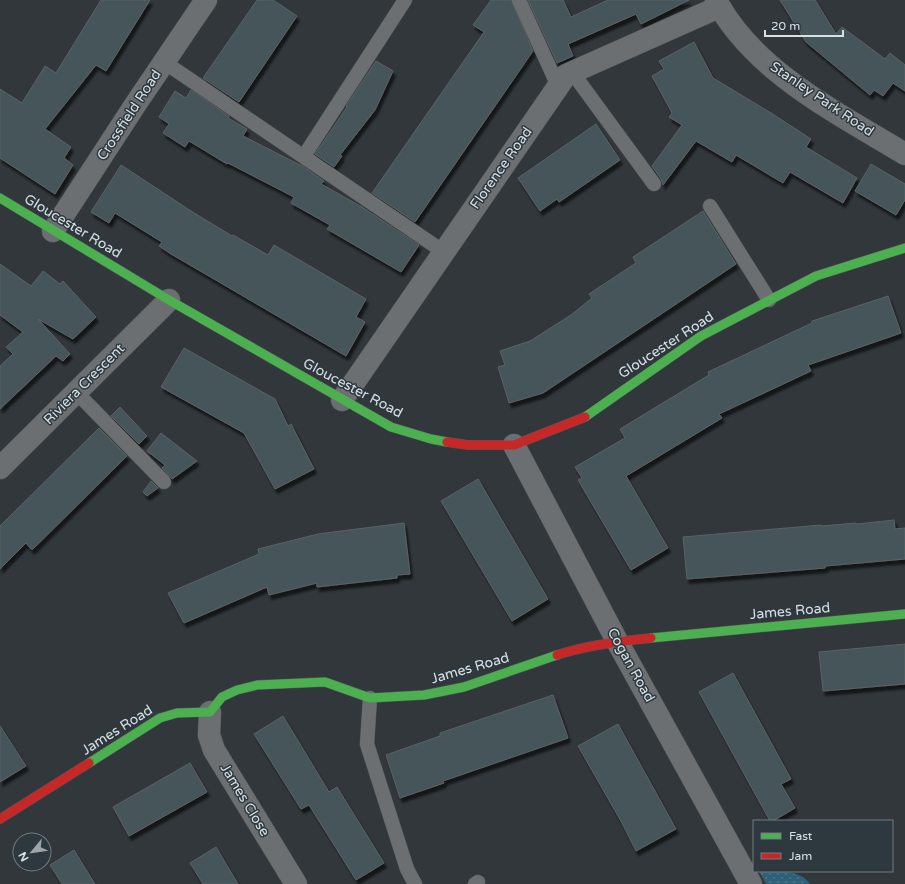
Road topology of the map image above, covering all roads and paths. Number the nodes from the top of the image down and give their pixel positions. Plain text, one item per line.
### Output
1 (206, 0) edge
2 (405, 0) edge
3 (519, 0) edge
4 (718, 4) edge
5 (164, 62) junction
6 (565, 79) junction
7 (905, 154) edge
8 (304, 156) junction
9 (654, 184) dead end
10 (0, 198) edge
11 (710, 206) dead end
12 (53, 231) junction
13 (905, 248) edge
14 (444, 252) junction
15 (169, 300) junction
16 (769, 300) junction
17 (76, 392) junction
18 (342, 400) junction
19 (514, 444) junction
20 (0, 468) edge
21 (164, 482) dead end
22 (905, 614) edge
23 (617, 641) junction
24 (370, 698) junction
25 (210, 712) junction
26 (0, 819) edge
27 (296, 884) edge
28 (415, 884) edge
29 (751, 884) edge

1 - 5 street, Crossfield Road
2 - 8 lane
3 - 6 lane
4 - 6 street
4 - 7 street, Stanley Park Road
5 - 8 lane
5 - 12 street, Crossfield Road
6 - 9 lane
6 - 14 street, Florence Road
8 - 14 lane
10 - 12 street, Gloucester Road
11 - 16 lane
12 - 15 street, Gloucester Road
13 - 16 street, Gloucester Road
14 - 18 street, Florence Road
15 - 17 street, Riviera Crescent
15 - 18 street, Gloucester Road
16 - 19 street, Gloucester Road
17 - 20 street, Riviera Crescent
17 - 21 lane
18 - 19 street, Gloucester Road
19 - 23 street, Cogan Road
22 - 23 street, James Road
23 - 24 street, James Road
23 - 29 street, Cogan Road
24 - 25 street, James Road
24 - 28 lane
25 - 26 street, James Road
25 - 27 street, James Close

